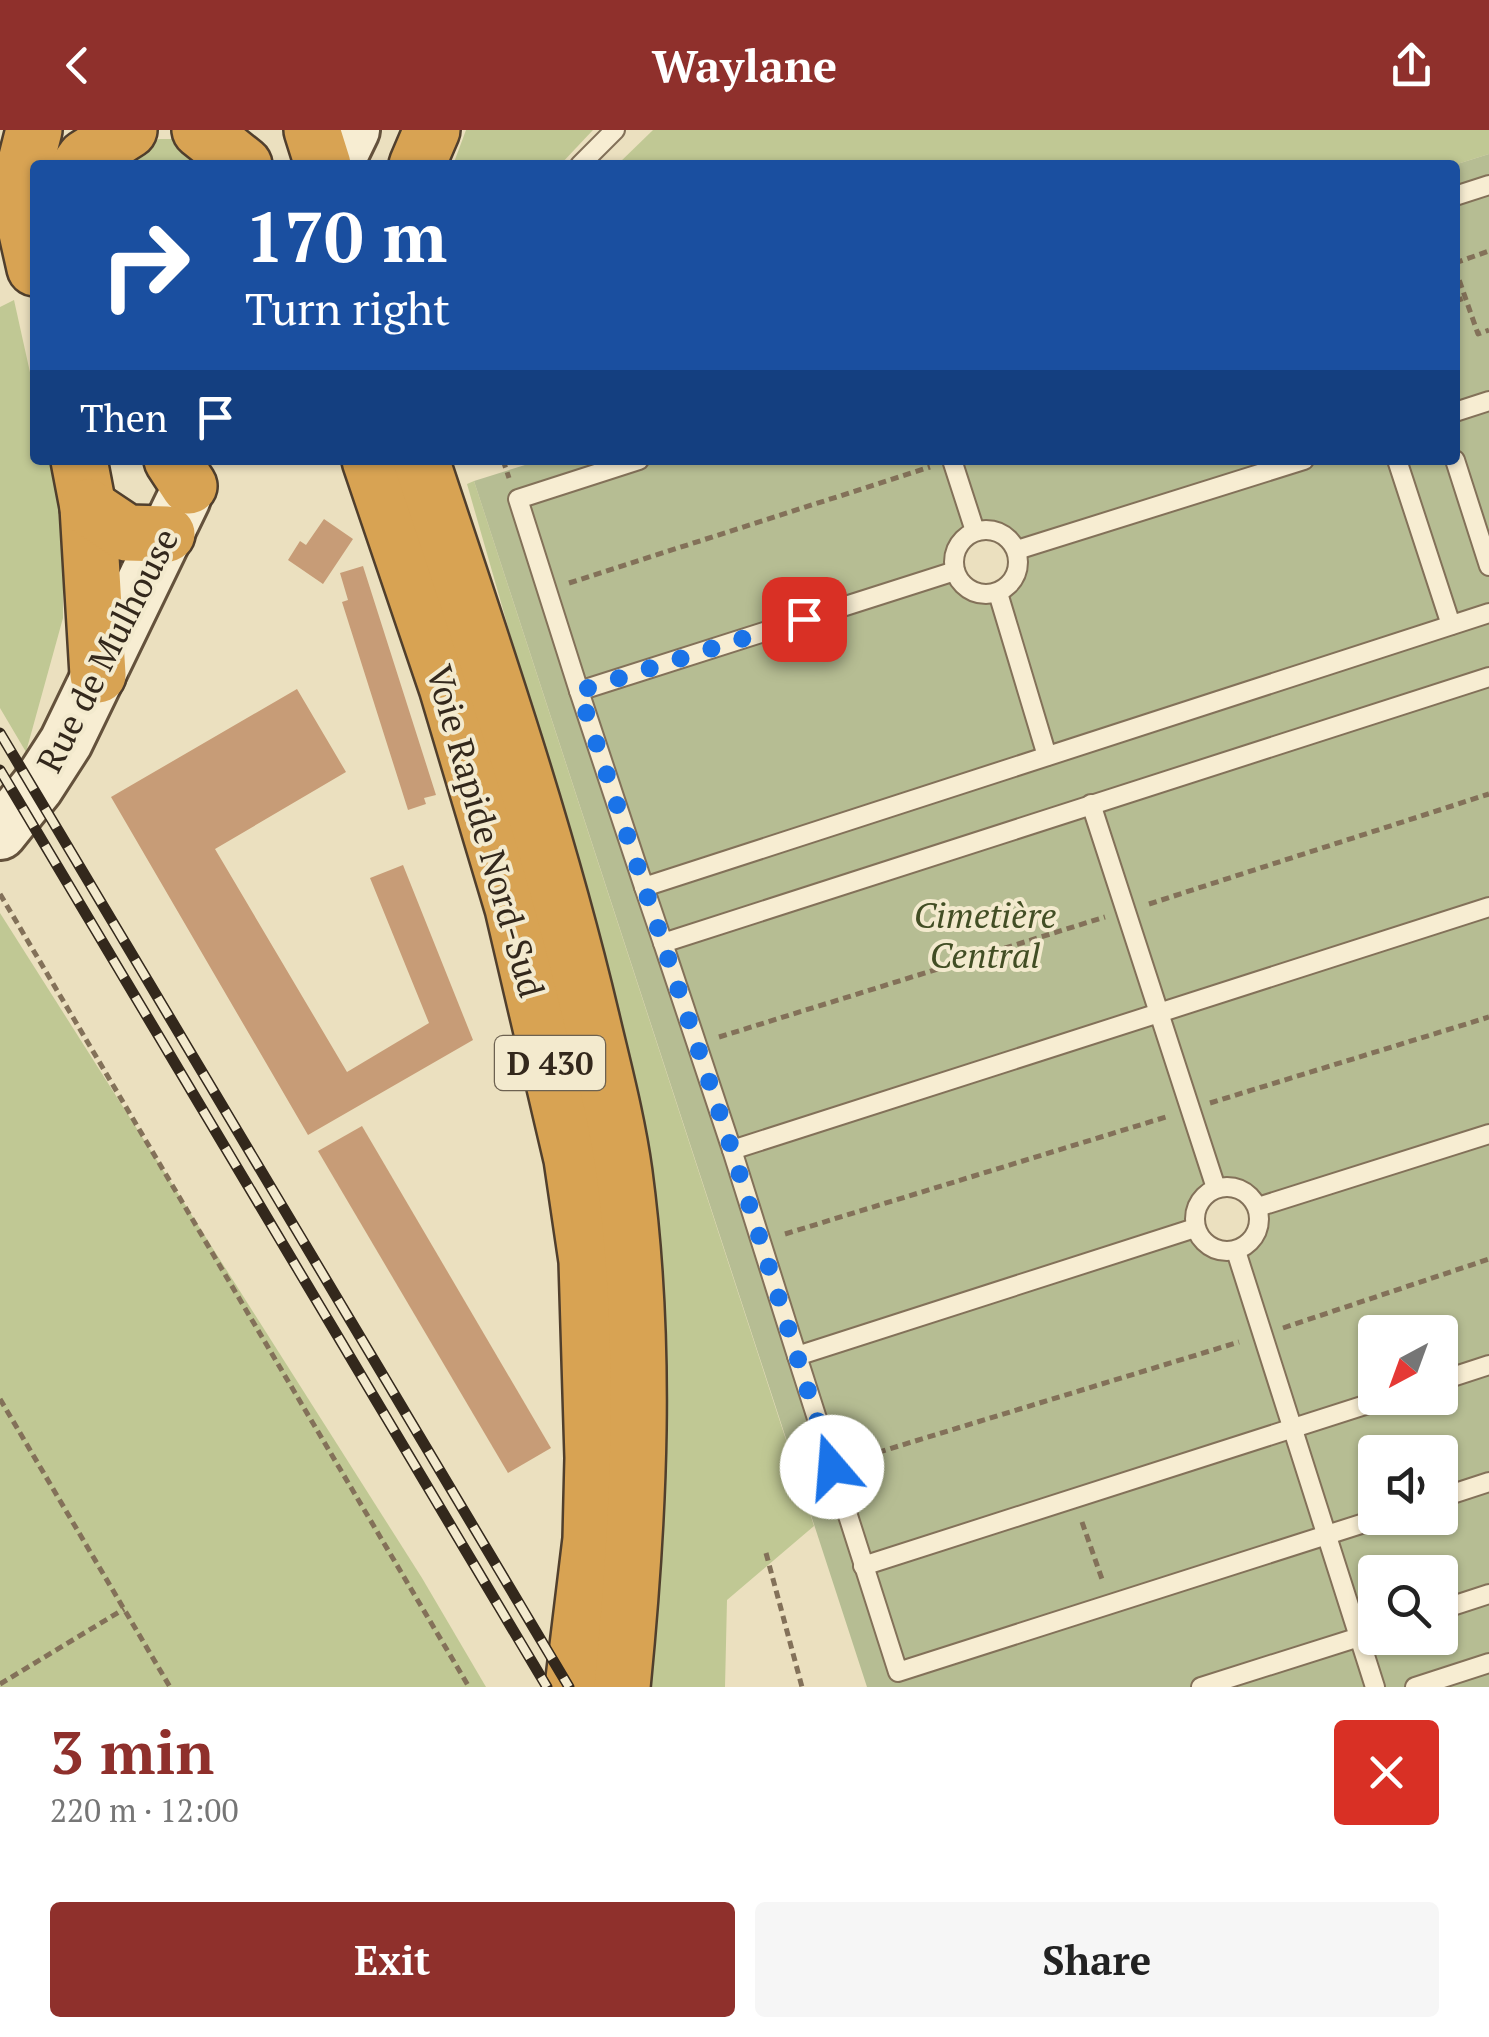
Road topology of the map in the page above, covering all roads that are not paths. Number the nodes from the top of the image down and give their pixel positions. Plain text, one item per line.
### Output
1 (34, 130) edge
2 (129, 130) edge
3 (200, 130) edge
4 (262, 130) edge
5 (312, 130) edge
6 (353, 130) edge
7 (432, 130) edge
8 (616, 130) edge
9 (84, 160) edge
10 (238, 160) edge
11 (271, 160) edge
12 (321, 160) edge
13 (338, 160) edge
14 (419, 160) edge
15 (585, 160) edge
16 (1489, 185) edge
17 (1460, 194) edge
18 (30, 246) edge
19 (1489, 400) edge
20 (1460, 410) edge
21 (372, 465) edge
22 (423, 465) edge
23 (443, 465) edge
24 (623, 465) edge
25 (954, 465) edge
26 (1288, 465) edge
27 (1399, 465) edge
28 (1457, 465) edge
29 (84, 484) edge
30 (183, 485) edge
31 (975, 531) junction
32 (1017, 550) junction
33 (452, 552) junction
34 (1489, 566) edge
35 (954, 571) junction
36 (998, 593) junction
37 (1489, 612) edge
38 (1451, 625) junction
39 (98, 675) junction
40 (1489, 678) edge
41 (579, 691) junction
42 (1047, 756) junction
43 (1091, 804) junction
44 (0, 833) edge
45 (644, 886) junction
46 (1489, 907) edge
47 (663, 943) junction
48 (1158, 1012) junction
49 (1489, 1134) edge
50 (732, 1150) junction
51 (1216, 1188) junction
52 (1258, 1208) junction
53 (1196, 1228) junction
54 (1236, 1251) junction
55 (796, 1356) junction
56 (1489, 1365) edge
57 (1458, 1374) edge
58 (1358, 1407) edge
59 (1292, 1428) junction
60 (1489, 1482) edge
61 (1458, 1492) edge
62 (1358, 1525) edge
63 (1327, 1535) junction
64 (863, 1566) junction
65 (1489, 1594) edge
66 (1458, 1604) edge
67 (1358, 1612) edge
68 (1358, 1637) edge
69 (1371, 1655) edge
70 (1489, 1662) edge
71 (900, 1680) edge
72 (573, 1687) edge
73 (622, 1687) edge
74 (1202, 1687) edge
75 (1376, 1687) edge
76 (1415, 1687) edge

1 - 18 highway
2 - 9 highway
3 - 10 highway
4 - 11 highway
5 - 12 highway
6 - 13 main road
7 - 14 highway
8 - 15 lane
16 - 17 lane
19 - 20 lane
21 - 72 highway, Voie Rapide Nord-Sud / D 430
22 - 33 highway, Voie Rapide Nord-Sud / D 430
23 - 33 highway
24 - 41 lane
25 - 31 lane
26 - 32 lane
27 - 38 lane
28 - 34 lane
29 - 30 highway
29 - 39 highway
30 - 39 main road, Rue de Mulhouse
31 - 32 lane
31 - 35 lane
32 - 36 lane
33 - 73 highway, Voie Rapide Nord-Sud / D 430
35 - 36 lane
35 - 41 lane
36 - 42 lane
37 - 38 lane
38 - 42 lane
39 - 44 main road, Rue de Mulhouse
40 - 43 lane
41 - 45 lane
42 - 45 lane
43 - 47 lane
43 - 48 lane
45 - 47 lane
46 - 48 lane
47 - 50 lane
48 - 50 lane
48 - 51 lane
49 - 52 lane
50 - 55 lane
51 - 52 lane
51 - 53 lane
52 - 54 lane
53 - 54 lane
53 - 55 lane
54 - 59 lane
55 - 64 lane
56 - 57 lane
58 - 59 lane
59 - 63 lane
59 - 64 lane
60 - 61 lane
62 - 63 lane
63 - 67 lane
63 - 71 lane
64 - 71 lane
65 - 66 lane
68 - 74 lane
69 - 75 lane
70 - 76 lane

